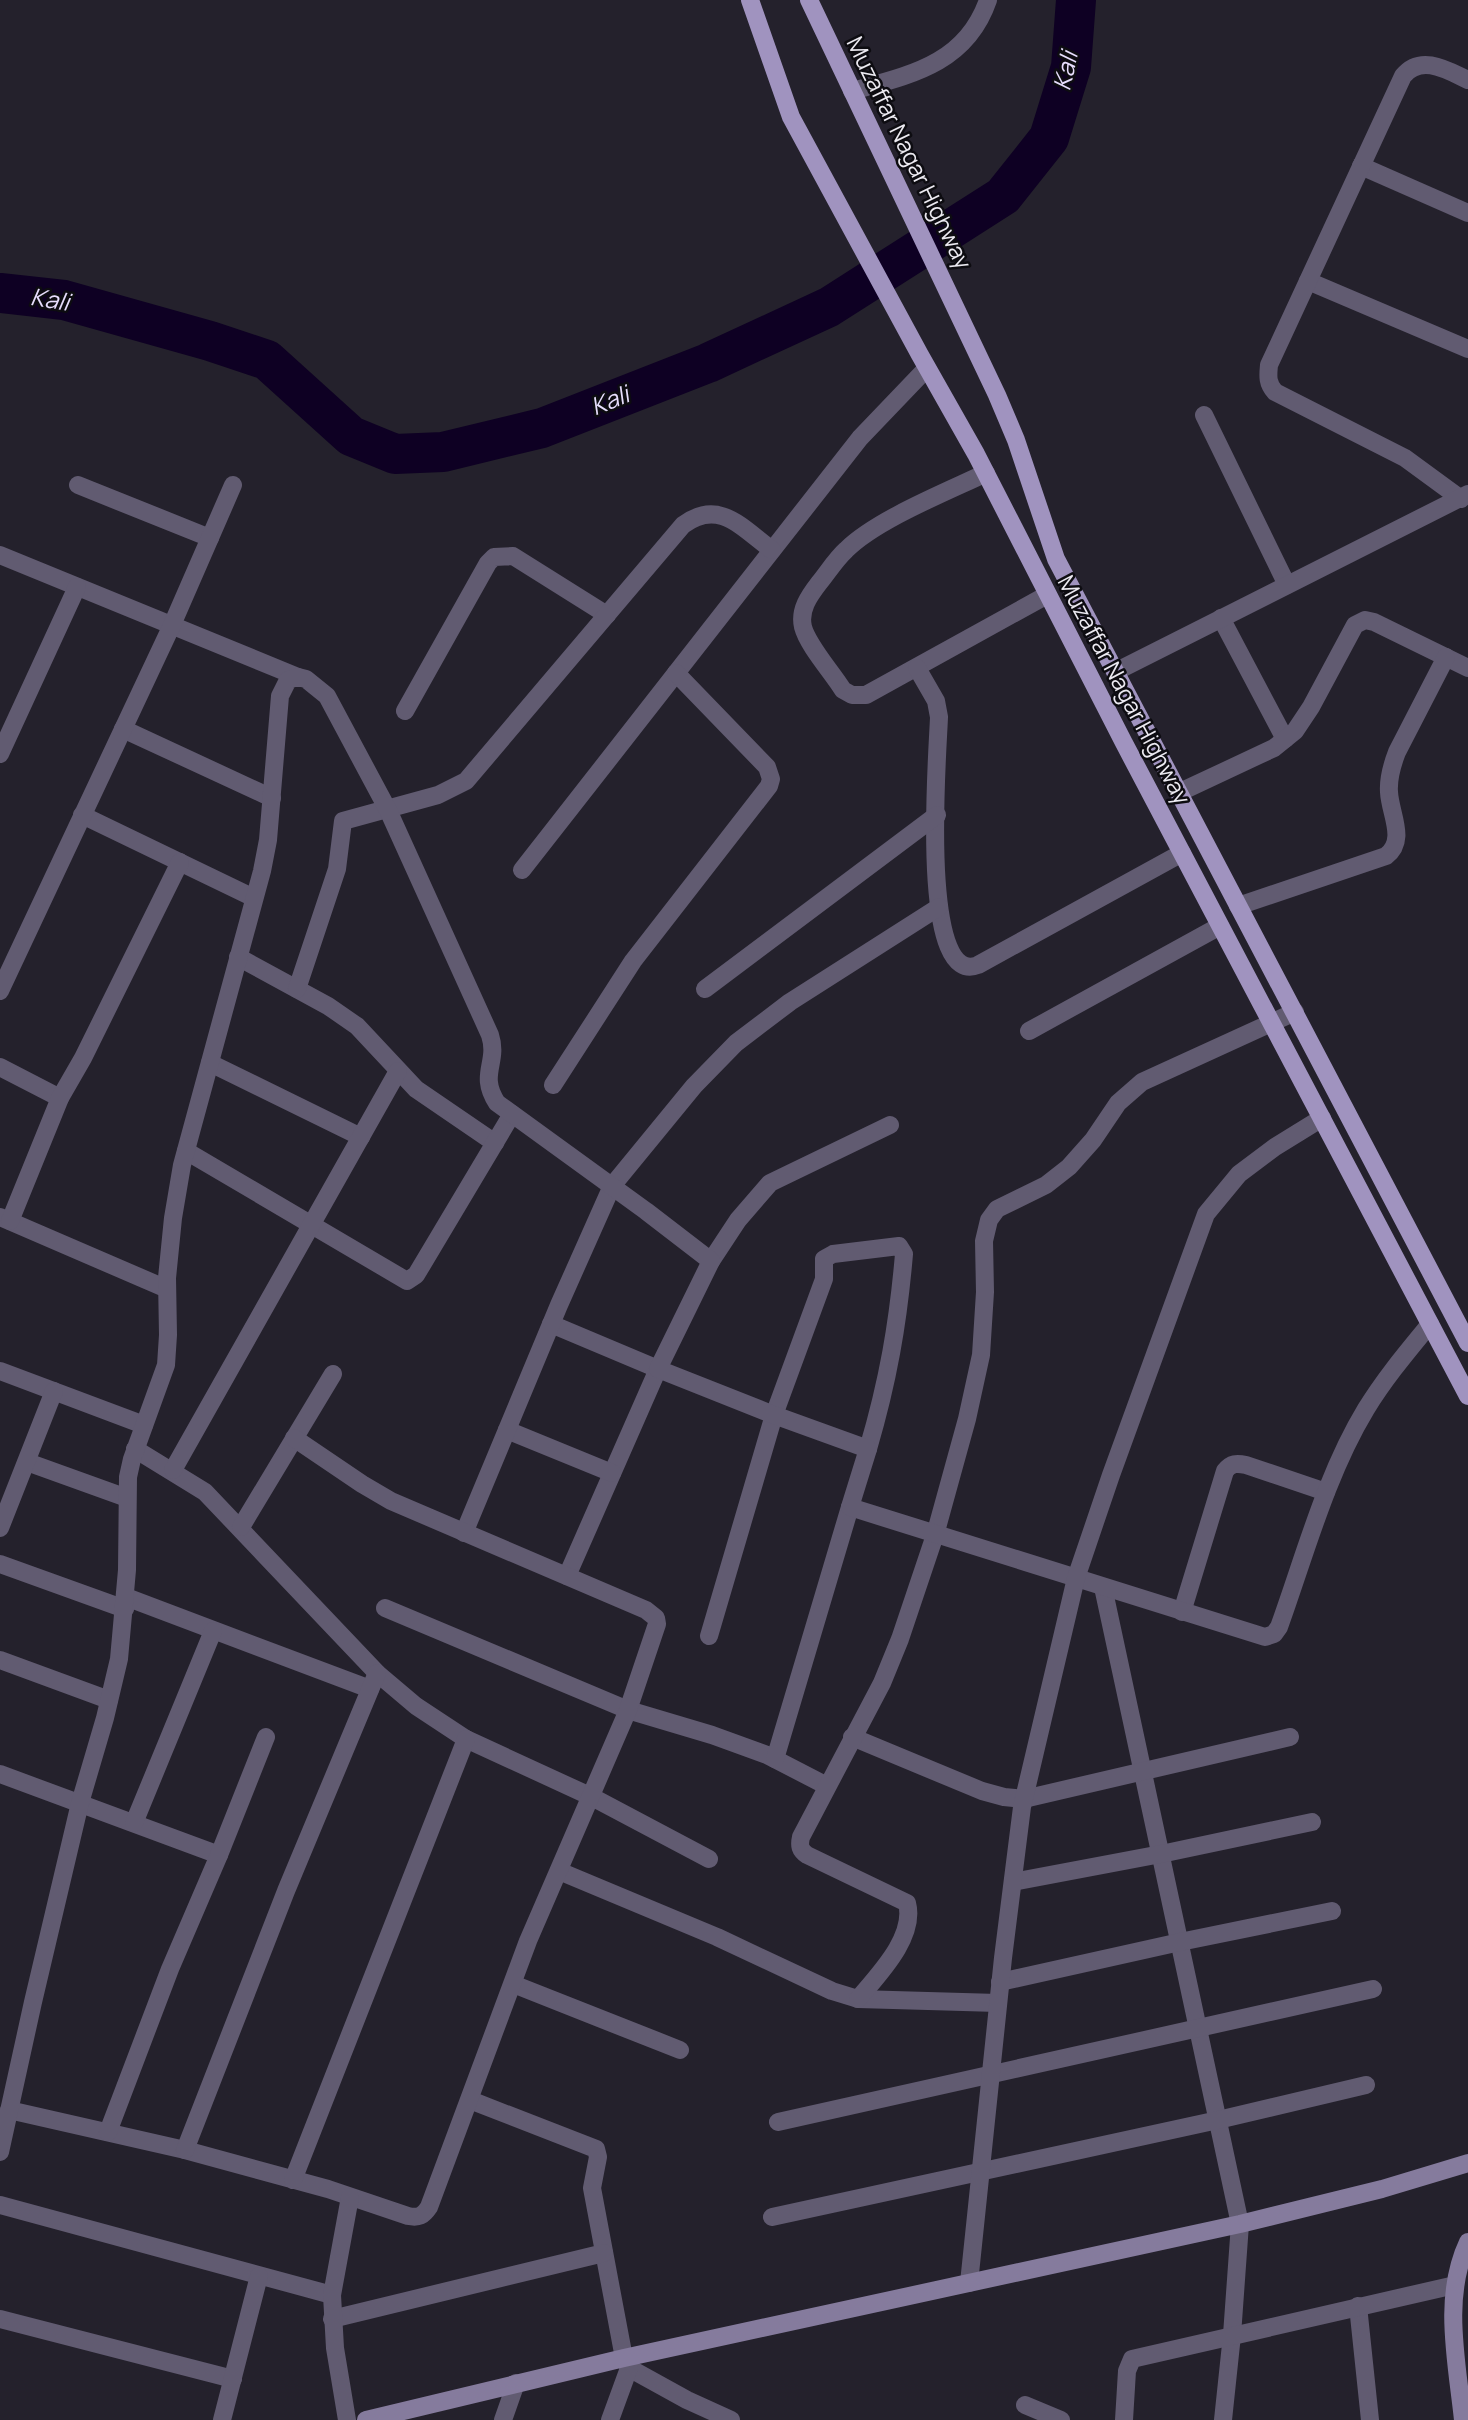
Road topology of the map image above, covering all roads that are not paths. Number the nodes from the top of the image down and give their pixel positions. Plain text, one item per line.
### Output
1 (750, 0) edge
2 (809, 0) edge
3 (988, 0) edge
4 (1468, 79) edge
5 (855, 97) junction
6 (1361, 166) junction
7 (1468, 214) edge
8 (1308, 281) junction
9 (1468, 349) edge
10 (923, 361) junction
11 (1204, 415) dead end
12 (986, 473) junction
13 (78, 485) dead end
14 (233, 485) dead end
15 (1465, 496) edge
16 (210, 538) junction
17 (772, 550) junction
18 (0, 555) edge
19 (1287, 585) junction
20 (77, 586) junction
21 (1047, 595) junction
22 (607, 615) junction
23 (1221, 618) junction
24 (172, 625) junction
25 (1446, 657) junction
26 (918, 668) junction
27 (1468, 668) edge
28 (1115, 672) junction
29 (676, 673) junction
30 (298, 677) junction
31 (405, 711) dead end
32 (123, 729) junction
33 (1285, 739) junction
34 (0, 754) edge
35 (1178, 793) junction
36 (272, 798) junction
37 (388, 810) junction
38 (82, 815) junction
39 (937, 815) junction
40 (1182, 853) junction
41 (180, 862) junction
42 (522, 870) dead end
43 (254, 898) junction
44 (939, 906) junction
45 (1238, 906) junction
46 (1220, 926) junction
47 (239, 957) junction
48 (297, 989) junction
49 (705, 989) dead end
50 (0, 991) edge
51 (1295, 1012) junction
52 (1271, 1022) junction
53 (1029, 1031) dead end
54 (210, 1063) junction
55 (0, 1067) edge
56 (398, 1071) junction
57 (553, 1086) dead end
58 (60, 1098) junction
59 (512, 1114) junction
60 (1322, 1118) junction
61 (890, 1125) dead end
62 (361, 1137) junction
63 (495, 1143) junction
64 (186, 1151) junction
65 (612, 1186) junction
66 (5, 1219) edge
67 (312, 1224) junction
68 (711, 1261) junction
69 (167, 1289) junction
70 (551, 1324) junction
71 (1430, 1324) junction
72 (1466, 1332) edge
73 (658, 1369) junction
74 (0, 1371) edge
75 (333, 1374) dead end
76 (54, 1391) junction
77 (1468, 1396) edge
78 (774, 1416) junction
79 (144, 1425) junction
80 (507, 1430) junction
81 (295, 1438) junction
82 (867, 1448) junction
83 (135, 1449) junction
84 (27, 1462) junction
85 (173, 1470) junction
86 (612, 1473) junction
87 (1326, 1492) junction
88 (127, 1498) junction
89 (850, 1507) junction
90 (240, 1527) junction
91 (0, 1528) edge
92 (464, 1533) junction
93 (935, 1535) junction
94 (0, 1563) edge
95 (567, 1576) junction
96 (1076, 1578) junction
97 (1103, 1587) junction
98 (125, 1603) junction
99 (385, 1608) dead end
100 (1182, 1612) junction
101 (213, 1631) junction
102 (709, 1636) dead end
103 (0, 1660) edge
104 (373, 1681) junction
105 (109, 1700) junction
106 (628, 1710) junction
107 (266, 1737) dead end
108 (852, 1737) junction
109 (1290, 1737) dead end
110 (466, 1739) junction
111 (775, 1759) junction
112 (1143, 1771) junction
113 (0, 1774) edge
114 (827, 1786) junction
115 (592, 1797) junction
116 (1024, 1799) junction
117 (80, 1803) junction
118 (1312, 1822) dead end
119 (134, 1823) junction
120 (1161, 1854) junction
121 (219, 1855) junction
122 (709, 1859) dead end
123 (559, 1871) junction
124 (1013, 1882) junction
125 (1332, 1911) dead end
126 (1180, 1942) junction
127 (1000, 1982) junction
128 (513, 1984) junction
129 (1373, 1989) dead end
130 (858, 1999) junction
131 (998, 2003) junction
132 (1198, 2029) junction
133 (680, 2050) dead end
134 (990, 2076) junction
135 (1366, 2085) dead end
136 (470, 2100) junction
137 (9, 2110) junction
138 (1218, 2120) junction
139 (778, 2122) dead end
140 (108, 2132) junction
141 (185, 2150) junction
142 (0, 2152) edge
143 (1468, 2163) edge
144 (980, 2173) junction
145 (293, 2180) junction
146 (350, 2197) junction
147 (0, 2204) edge
148 (772, 2217) dead end
149 (1240, 2224) junction
150 (1468, 2242) edge
151 (604, 2253) junction
152 (259, 2276) junction
153 (968, 2283) junction
154 (1455, 2285) junction
155 (332, 2295) junction
156 (1358, 2306) junction
157 (0, 2319) edge
158 (332, 2319) junction
159 (1233, 2335) junction
160 (1461, 2335) edge
161 (626, 2363) junction
162 (233, 2379) junction
163 (516, 2383) junction
164 (1025, 2405) dead end
165 (384, 2418) edge
166 (222, 2420) edge
167 (347, 2420) edge
168 (366, 2420) edge
169 (503, 2420) edge
170 (610, 2420) edge
171 (731, 2420) edge
172 (1061, 2420) edge
173 (1124, 2420) edge
174 (1223, 2420) edge
175 (1370, 2420) edge
176 (1463, 2420) edge

1 - 10 main road, Muzaffar Nagar Highway
2 - 5 main road, Muzaffar Nagar Highway
3 - 5 street
4 - 6 street
5 - 28 main road, Muzaffar Nagar Highway
6 - 7 street
6 - 8 street
8 - 9 street
8 - 15 street
10 - 12 main road, Muzaffar Nagar Highway
10 - 17 street
11 - 19 street
12 - 21 main road, Muzaffar Nagar Highway
12 - 26 street
13 - 16 street
14 - 16 street
15 - 19 street
16 - 24 street
17 - 22 street
17 - 29 street
18 - 20 street
19 - 23 street
20 - 24 street
20 - 34 street
21 - 26 street
21 - 40 main road, Muzaffar Nagar Highway
22 - 31 street
22 - 37 street
23 - 28 street
23 - 33 street
24 - 30 street
24 - 32 street
25 - 27 street
25 - 33 street
25 - 45 street
26 - 39 street
28 - 35 main road, Muzaffar Nagar Highway
29 - 42 street
29 - 57 street
30 - 36 street
30 - 37 street
32 - 36 street
32 - 38 street
33 - 35 street
35 - 45 main road, Muzaffar Nagar Highway
36 - 43 street
37 - 48 street
37 - 59 street
38 - 41 street
38 - 50 street
39 - 44 street
39 - 49 street
40 - 44 street
40 - 46 main road, Muzaffar Nagar Highway
41 - 43 street
41 - 58 street
43 - 47 street
44 - 65 street
45 - 51 main road, Muzaffar Nagar Highway
46 - 52 main road, Muzaffar Nagar Highway
46 - 53 street
47 - 48 street
47 - 54 street
48 - 56 street
51 - 52 street
51 - 72 main road, Muzaffar Nagar Highway
52 - 60 main road, Muzaffar Nagar Highway
52 - 93 street
54 - 62 street
54 - 64 street
55 - 58 street
56 - 62 street
56 - 63 street
58 - 66 street
59 - 63 street
59 - 65 street
60 - 71 main road, Muzaffar Nagar Highway
60 - 96 street
61 - 68 street
62 - 67 street
63 - 67 street
64 - 67 street
64 - 69 street
65 - 68 street
65 - 70 street
66 - 69 street
67 - 85 street
68 - 73 street
69 - 79 street
70 - 73 street
70 - 80 street
71 - 77 main road, Muzaffar Nagar Highway
71 - 87 street
73 - 78 street
73 - 86 street
74 - 76 street
75 - 81 street
76 - 79 street
76 - 84 street
78 - 82 street
78 - 82 street
78 - 102 street
79 - 83 street
80 - 86 street
80 - 92 street
81 - 90 street
81 - 92 street
82 - 89 street
83 - 85 street
83 - 88 street
84 - 88 street
84 - 91 street
85 - 90 street
86 - 95 street
87 - 100 street
87 - 100 street
88 - 98 street
89 - 93 street
89 - 111 street
90 - 104 street
92 - 95 street
93 - 96 street
93 - 108 street
94 - 98 street
95 - 106 street
96 - 97 street
96 - 116 street
97 - 100 street
97 - 112 street
98 - 101 street
98 - 105 street
99 - 106 street
101 - 104 street
101 - 119 street
103 - 105 street
104 - 110 street
104 - 141 street
105 - 117 street
106 - 111 street
106 - 115 street
107 - 121 street
108 - 114 street
108 - 116 street
109 - 112 street
110 - 115 street
110 - 145 street
111 - 114 street
112 - 116 street
112 - 120 street
113 - 117 street
114 - 130 street
115 - 122 street
115 - 123 street
116 - 124 street
117 - 119 street
117 - 137 street
118 - 120 street
119 - 121 street
120 - 124 street
120 - 126 street
121 - 140 street
123 - 128 street
123 - 130 street
124 - 127 street
125 - 126 street
126 - 127 street
126 - 132 street
127 - 131 street
128 - 133 street
128 - 136 street
129 - 132 street
130 - 131 street
131 - 134 street
132 - 134 street
132 - 138 street
134 - 139 street
134 - 144 street
135 - 138 street
136 - 146 street
136 - 151 street
137 - 140 street
137 - 142 street
138 - 144 street
138 - 149 street
140 - 141 street
141 - 145 street
143 - 149 main road
144 - 148 street
144 - 153 street
145 - 146 street
146 - 155 street
147 - 152 street
149 - 153 main road
149 - 159 street
150 - 154 main road
151 - 158 street
151 - 161 street
152 - 155 street
152 - 162 street
153 - 161 main road
154 - 156 street
154 - 160 main road
155 - 158 street
156 - 159 street
156 - 175 street
157 - 162 street
158 - 167 street
159 - 173 street
159 - 174 street
160 - 176 main road
161 - 163 main road
161 - 170 street
161 - 171 street
162 - 166 street
163 - 165 main road
163 - 169 street
164 - 172 street
165 - 168 main road

